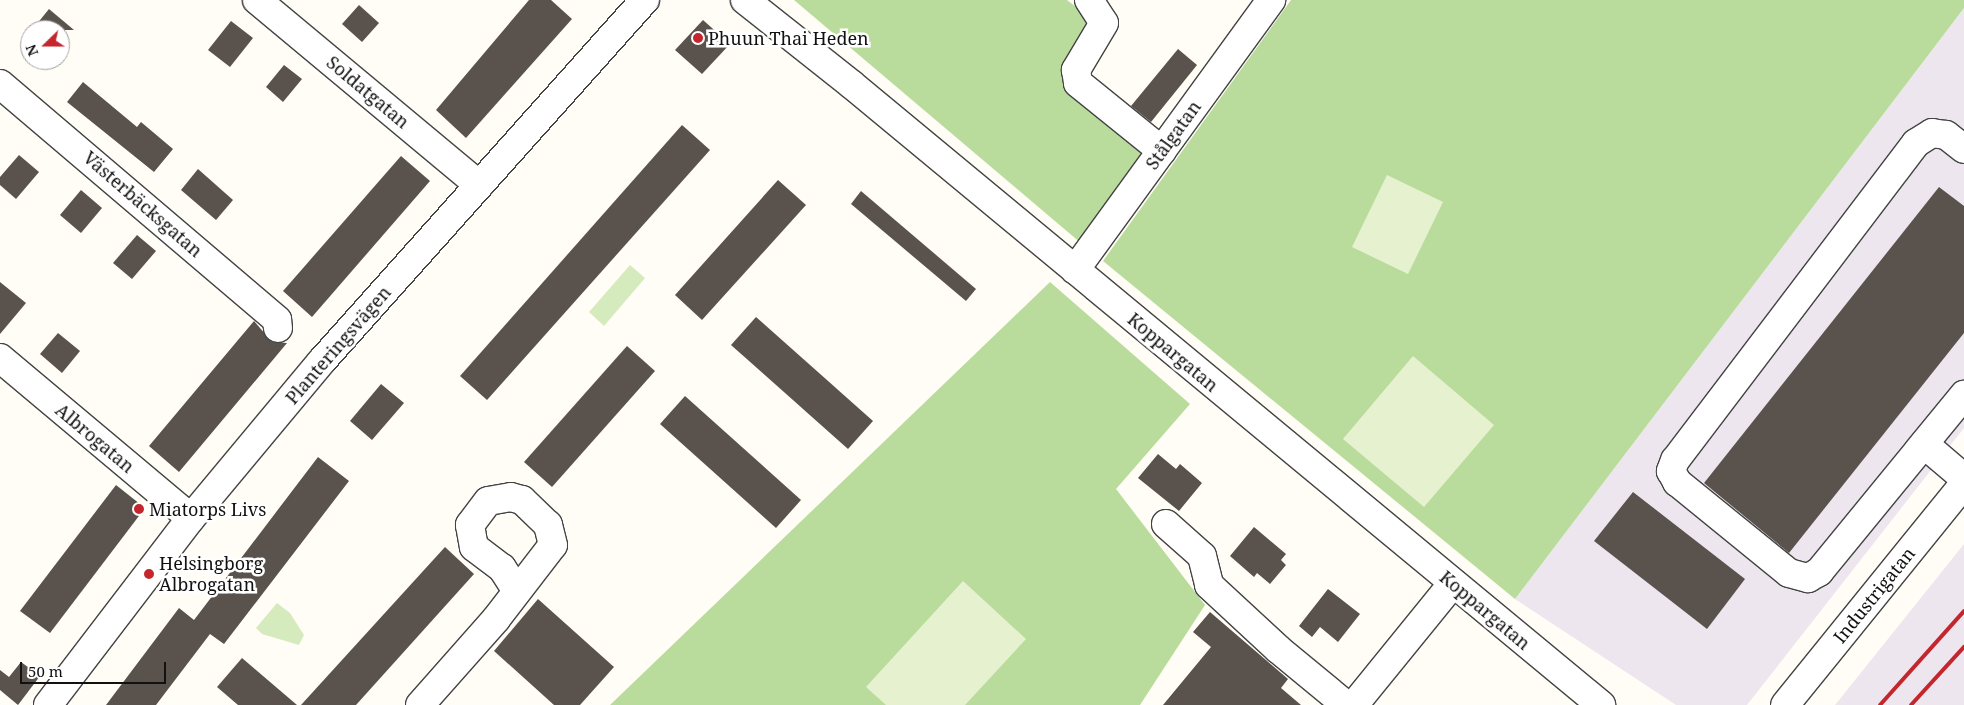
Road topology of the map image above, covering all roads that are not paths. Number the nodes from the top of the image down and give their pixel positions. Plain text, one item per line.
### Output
1 (257, 0) edge
2 (645, 0) edge
3 (745, 0) edge
4 (1089, 0) edge
5 (1271, 0) edge
6 (0, 84) edge
7 (1964, 149) edge
8 (1162, 151) junction
9 (479, 185) junction
10 (1075, 270) junction
11 (278, 328) dead end
12 (0, 358) edge
13 (1964, 395) edge
14 (1924, 444) junction
15 (1964, 478) edge
16 (1964, 484) edge
17 (191, 518) junction
18 (1166, 524) dead end
19 (1453, 584) junction
20 (517, 591) dead end
21 (426, 703) edge
22 (48, 705) edge
23 (1346, 705) edge
24 (1354, 705) edge
25 (1600, 705) edge
26 (1785, 705) edge

1 - 9 street, Soldatgatan
2 - 9 street, Planteringsvägen
3 - 10 street, Koppargatan
4 - 8 street
5 - 8 street, Stålgatan
6 - 11 street, Västerbäcksgatan
7 - 14 street
8 - 10 street, Stålgatan
9 - 17 street, Planteringsvägen
10 - 19 street, Koppargatan
12 - 17 street, Albrogatan
13 - 14 street
14 - 15 street
16 - 26 street, Industrigatan
17 - 22 street, Planteringsvägen
18 - 23 street
19 - 24 street
19 - 25 street, Koppargatan
20 - 21 street

